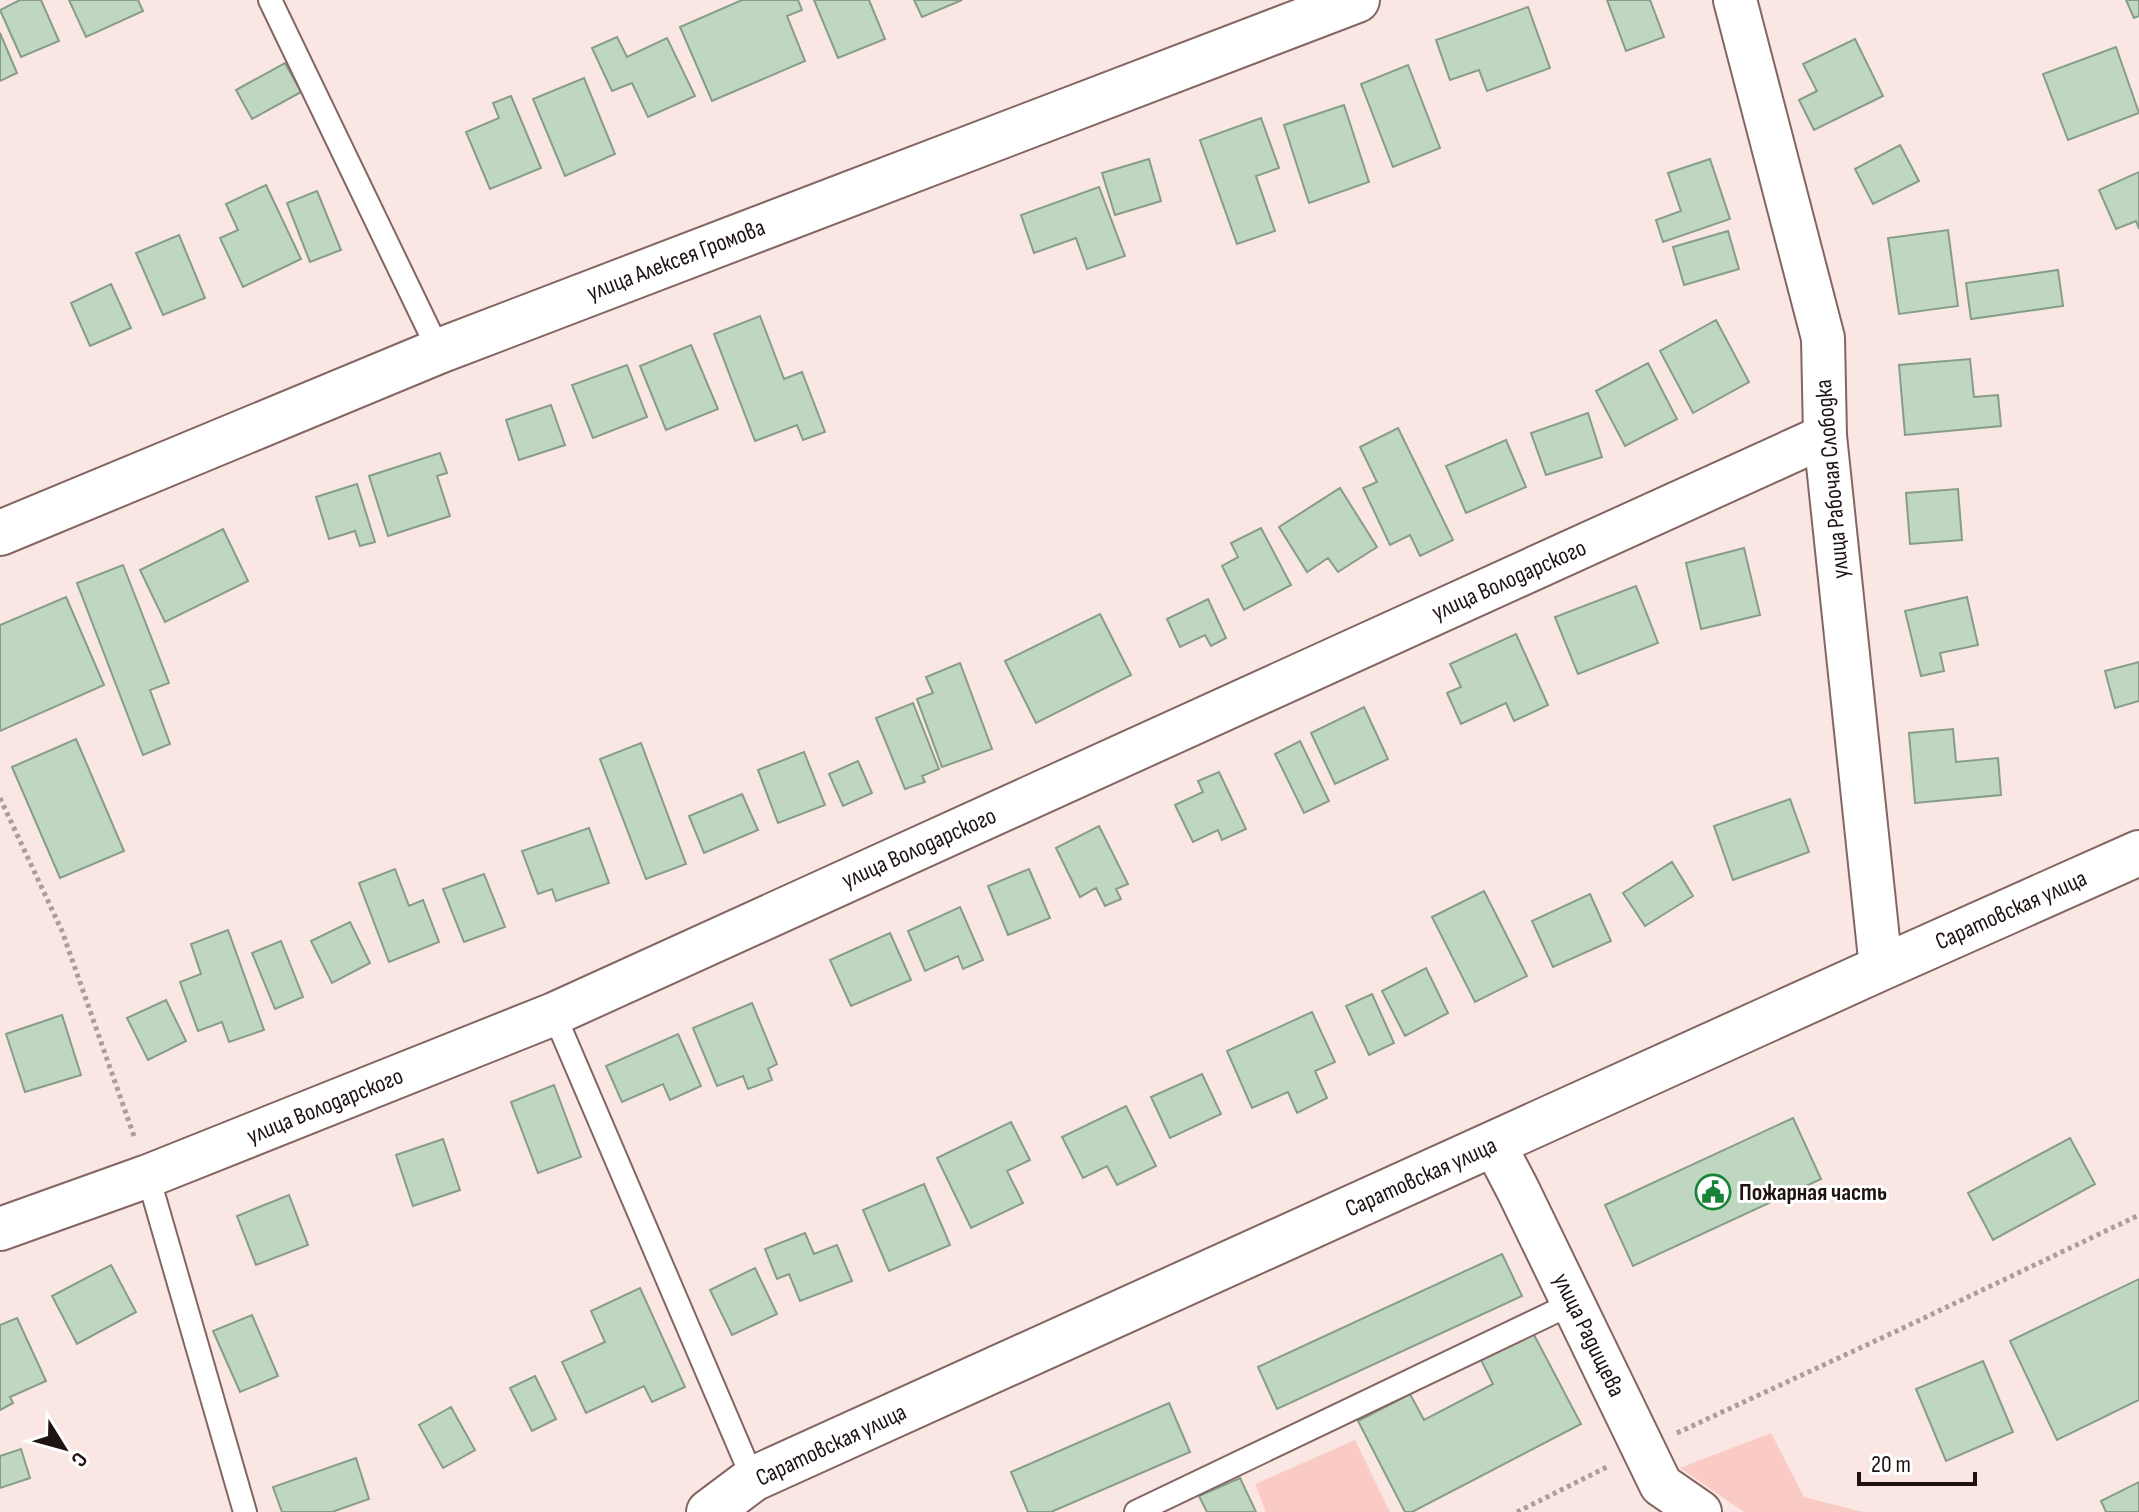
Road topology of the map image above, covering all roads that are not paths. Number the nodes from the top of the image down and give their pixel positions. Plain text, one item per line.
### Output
1 (270, 0) edge
2 (1357, 0) edge
3 (1735, 0) edge
4 (439, 351) junction
5 (1825, 436) junction
6 (0, 533) edge
7 (2139, 853) edge
8 (1881, 968) junction
9 (554, 1014) junction
10 (1494, 1144) junction
11 (148, 1176) junction
12 (0, 1229) edge
13 (1573, 1303) junction
14 (753, 1479) junction
15 (245, 1512) edge
16 (709, 1512) edge
17 (1136, 1512) edge
18 (1700, 1512) edge

1 - 4 lane
2 - 4 street, улица Алексея Громова
3 - 5 street, улица Рабочая Слободка
4 - 6 street, улица Алексея Громова
5 - 8 street, улица Рабочая Слободка
5 - 9 street, улица Володарского
7 - 8 street, Саратовская улица
8 - 10 street, Саратовская улица
9 - 11 street, улица Володарского
9 - 14 lane
10 - 13 street, улица Радищева
10 - 14 street, Саратовская улица
11 - 12 street, улица Володарского
11 - 15 lane
13 - 17 lane
13 - 18 street, улица Радищева
14 - 16 street, Саратовская улица

